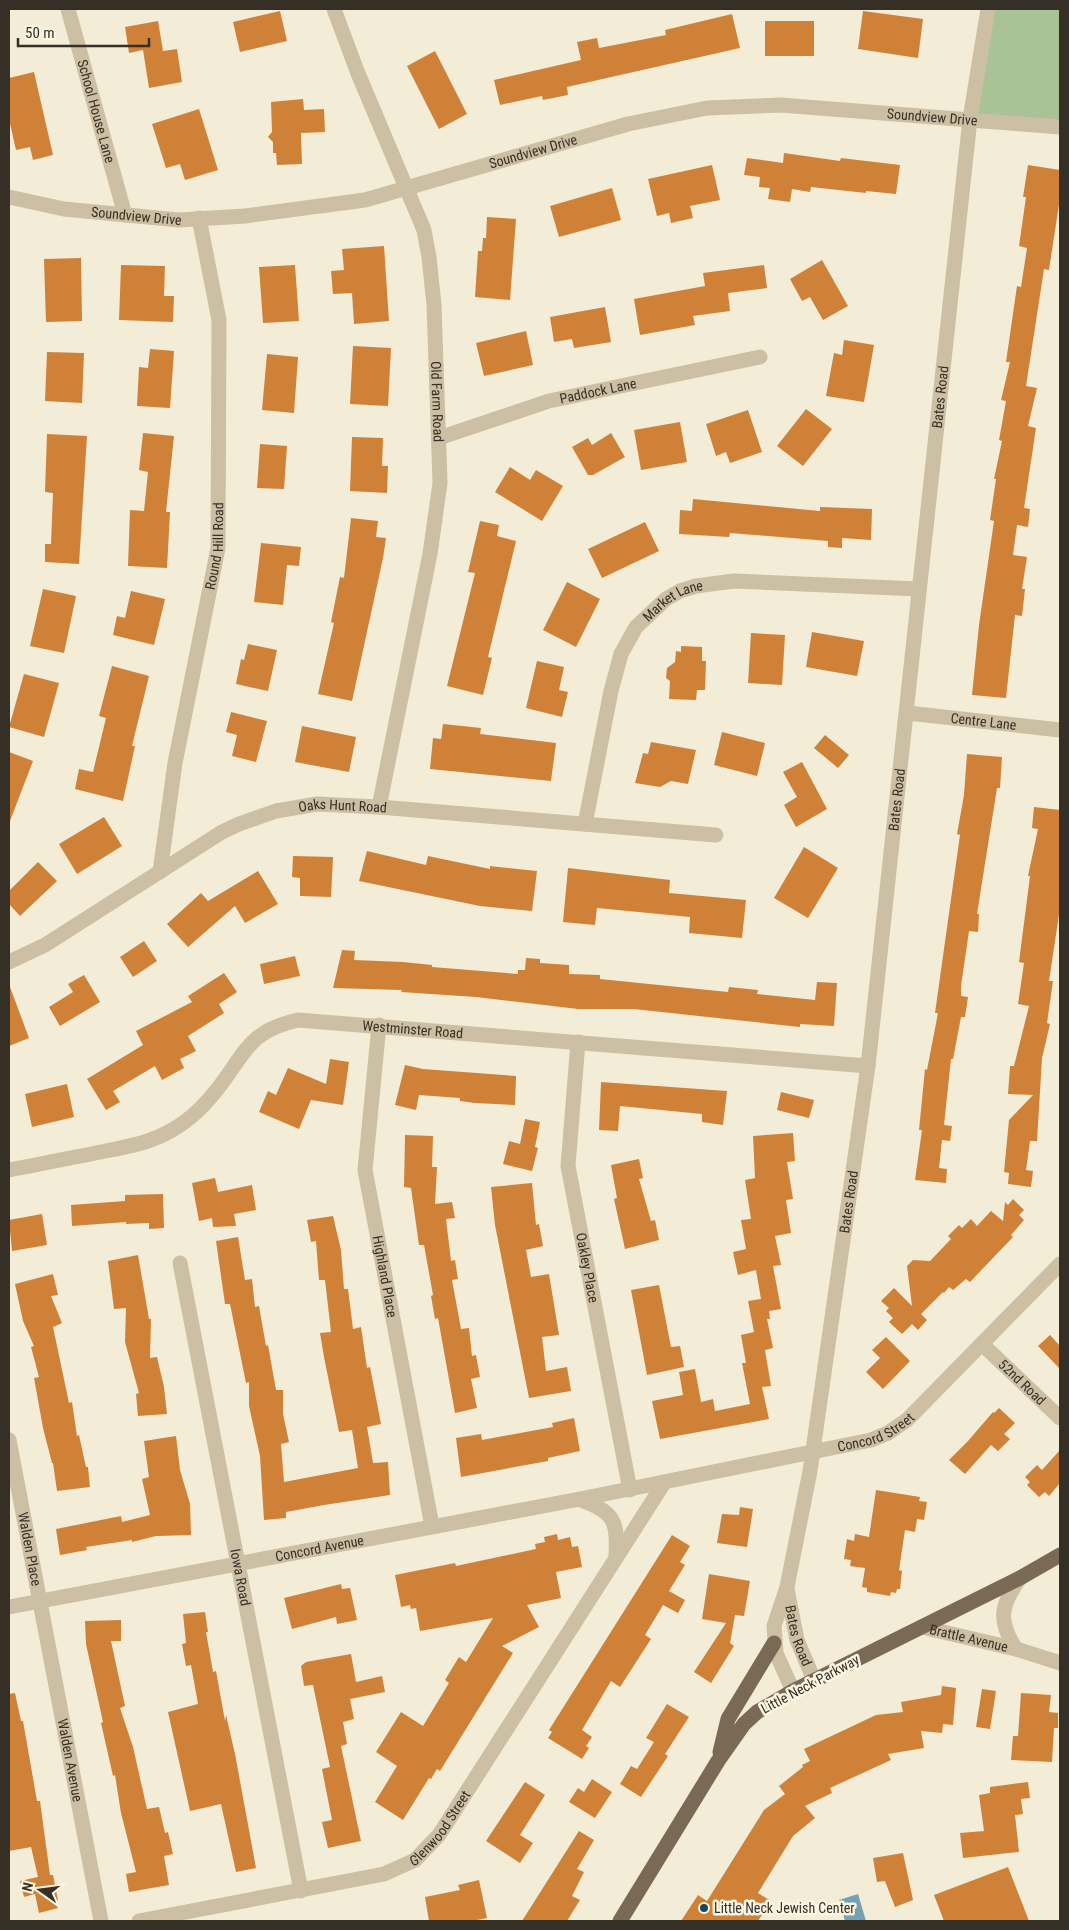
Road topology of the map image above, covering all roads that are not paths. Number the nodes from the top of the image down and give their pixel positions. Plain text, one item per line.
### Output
1 (68, 9) edge
2 (334, 9) edge
3 (988, 9) edge
4 (970, 119) junction
5 (1060, 127) edge
6 (405, 188) junction
7 (9, 197) edge
8 (125, 215) junction
9 (199, 218) junction
10 (760, 357) dead end
11 (439, 438) junction
12 (919, 589) junction
13 (908, 712) junction
14 (1060, 730) edge
15 (379, 807) junction
16 (586, 824) junction
17 (716, 835) dead end
18 (160, 872) junction
19 (9, 962) edge
20 (379, 1025) junction
21 (578, 1042) junction
22 (868, 1066) junction
23 (9, 1170) edge
24 (180, 1263) dead end
25 (1060, 1264) edge
26 (983, 1345) junction
27 (1060, 1418) edge
28 (9, 1440) edge
29 (812, 1452) junction
30 (664, 1482) junction
31 (630, 1490) junction
32 (580, 1499) junction
33 (432, 1526) junction
34 (1060, 1555) edge
35 (616, 1557) junction
36 (237, 1563) junction
37 (1020, 1578) junction
38 (787, 1587) junction
39 (40, 1600) junction
40 (9, 1606) edge
41 (922, 1627) junction
42 (774, 1642) junction
43 (1016, 1649) junction
44 (1060, 1663) edge
45 (814, 1680) junction
46 (793, 1690) junction
47 (718, 1761) junction
48 (300, 1891) junction
49 (101, 1921) edge
50 (139, 1921) edge
51 (620, 1921) edge

1 - 8 street, School House Lane
2 - 6 street, Old Farm Road
3 - 4 street, Bates Road
4 - 5 street, Soundview Drive
4 - 6 street, Soundview Drive
4 - 12 street, Bates Road
6 - 9 street, Soundview Drive
6 - 11 street, Old Farm Road
7 - 8 street, Soundview Drive
8 - 9 street, Soundview Drive
9 - 18 street, Round Hill Road
10 - 11 street, Paddock Lane
11 - 15 street, Old Farm Road
12 - 13 street, Bates Road
12 - 16 street, Market Lane
13 - 14 street, Centre Lane
13 - 22 street, Bates Road
15 - 16 street, Oaks Hunt Road
15 - 18 street, Oaks Hunt Road
16 - 17 street, Oaks Hunt Road
18 - 19 street, Oaks Hunt Road
20 - 21 street, Westminster Road
20 - 23 street, Westminster Road
20 - 33 street, Highland Place
21 - 22 street, Westminster Road
21 - 31 street, Oakley Place
22 - 29 street, Bates Road
24 - 36 street, Iowa Road
25 - 26 street, Concord Street
26 - 27 street, 52nd Road
26 - 29 street, Concord Street
28 - 39 street, Walden Place
29 - 30 street, Concord Street
29 - 38 street, Bates Road
30 - 31 street, Concord Street
30 - 35 street, Glenwood Street
31 - 32 street, Concord Avenue
32 - 33 street, Concord Avenue
32 - 35 street
33 - 36 street, Concord Avenue
34 - 37 main road, Little Neck Parkway
35 - 48 street, Glenwood Street
36 - 39 street, Concord Avenue
36 - 48 street, Iowa Road
37 - 41 main road, Little Neck Parkway
37 - 43 street, Brattle Avenue
38 - 42 street, Bates Road
38 - 45 street, Bates Road
39 - 40 street, Concord Avenue
39 - 49 street, Walden Avenue
41 - 43 street, Brattle Avenue
41 - 45 main road, Little Neck Parkway
42 - 46 street, Bates Road
42 - 47 main road
43 - 44 street, Brattle Avenue
45 - 46 main road, Little Neck Parkway
46 - 47 main road, Little Neck Parkway
47 - 51 main road, Little Neck Parkway
48 - 50 street, Glenwood Street

